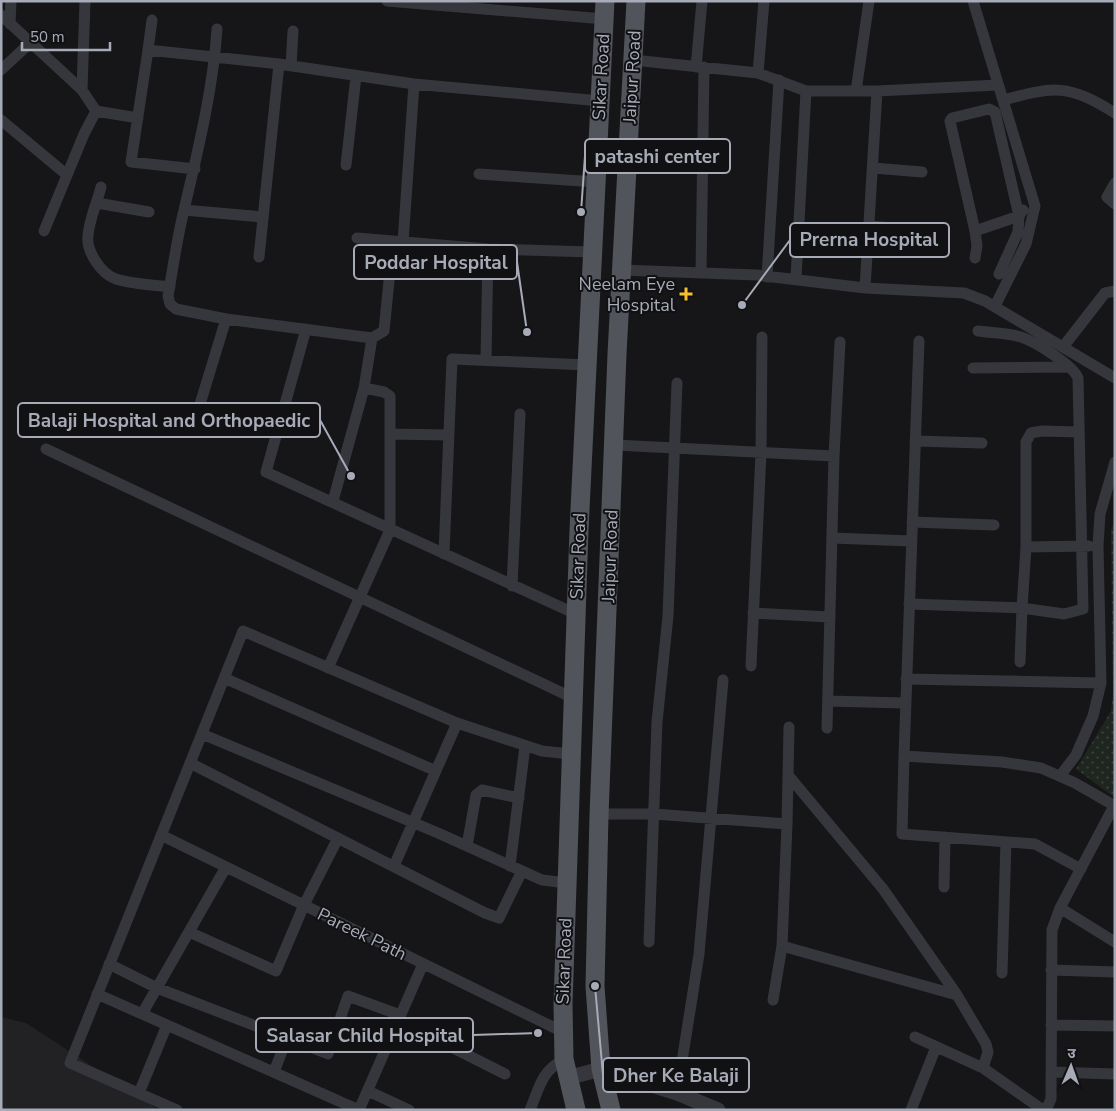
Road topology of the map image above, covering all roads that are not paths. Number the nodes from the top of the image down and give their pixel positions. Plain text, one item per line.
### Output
1 (11, 1) edge
2 (85, 1) edge
3 (387, 1) edge
4 (636, 1) edge
5 (702, 1) edge
6 (764, 1) edge
7 (869, 1) edge
8 (973, 1) edge
9 (605, 10) edge
10 (1, 15) edge
11 (152, 20) dead end
12 (10, 24) junction
13 (218, 29) dead end
14 (293, 31) dead end
15 (31, 42) junction
16 (148, 50) junction
17 (215, 58) junction
18 (633, 60) junction
19 (285, 65) junction
20 (700, 67) junction
21 (1, 70) edge
22 (758, 73) junction
23 (356, 76) junction
24 (780, 80) junction
25 (414, 84) junction
26 (998, 85) junction
27 (82, 90) junction
28 (806, 91) junction
29 (856, 91) junction
30 (877, 91) junction
31 (1003, 100) junction
32 (600, 101) junction
33 (96, 111) junction
34 (1115, 113) edge
35 (138, 118) junction
36 (1, 120) edge
37 (346, 165) dead end
38 (873, 168) junction
39 (195, 169) junction
40 (922, 172) dead end
41 (480, 174) dead end
42 (67, 175) junction
43 (596, 182) junction
44 (1115, 183) edge
45 (101, 187) dead end
46 (97, 203) junction
47 (1115, 204) edge
48 (1035, 206) junction
49 (184, 210) junction
50 (149, 212) dead end
51 (1019, 216) junction
52 (263, 217) junction
53 (869, 226) junction
54 (918, 230) dead end
55 (975, 230) junction
56 (44, 231) dead end
57 (357, 238) dead end
58 (398, 242) junction
59 (488, 249) junction
60 (592, 252) junction
61 (259, 256) dead end
62 (975, 258) dead end
63 (621, 270) junction
64 (701, 273) junction
65 (999, 274) dead end
66 (767, 277) junction
67 (796, 278) junction
68 (170, 287) junction
69 (865, 288) junction
70 (1115, 290) edge
71 (995, 306) junction
72 (226, 319) junction
73 (306, 330) junction
74 (978, 331) dead end
75 (762, 337) dead end
76 (372, 338) junction
77 (919, 341) dead end
78 (840, 342) dead end
79 (1063, 347) junction
80 (486, 360) junction
81 (587, 365) junction
82 (1070, 367) junction
83 (973, 368) dead end
84 (1115, 378) edge
85 (678, 383) dead end
86 (364, 388) junction
87 (197, 414) dead end
88 (520, 414) dead end
89 (1079, 432) junction
90 (390, 434) junction
91 (449, 435) junction
92 (915, 441) junction
93 (982, 443) dead end
94 (614, 445) junction
95 (46, 449) dead end
96 (674, 449) junction
97 (761, 453) junction
98 (834, 456) junction
99 (1115, 462) edge
100 (333, 501) junction
101 (912, 522) junction
102 (994, 525) dead end
103 (390, 530) junction
104 (832, 538) junction
105 (911, 541) junction
106 (1026, 546) junction
107 (1082, 546) junction
108 (1098, 546) junction
109 (444, 554) junction
110 (512, 586) junction
111 (360, 597) junction
112 (909, 604) junction
113 (1022, 608) junction
114 (753, 613) junction
115 (576, 614) junction
116 (830, 617) junction
117 (1020, 662) dead end
118 (751, 666) dead end
119 (328, 668) junction
120 (224, 678) junction
121 (906, 679) junction
122 (723, 680) dead end
123 (1101, 683) junction
124 (573, 698) junction
125 (828, 701) junction
126 (905, 703) junction
127 (457, 723) junction
128 (789, 728) dead end
129 (827, 728) dead end
130 (202, 734) junction
131 (525, 746) junction
132 (570, 754) junction
133 (904, 756) junction
134 (190, 763) junction
135 (436, 771) junction
136 (788, 775) junction
137 (1060, 776) junction
138 (519, 798) junction
139 (1114, 805) edge
140 (599, 814) junction
141 (654, 814) junction
142 (710, 818) junction
143 (1111, 820) edge
144 (414, 823) junction
145 (787, 824) junction
146 (161, 835) junction
147 (945, 837) junction
148 (338, 838) junction
149 (1006, 842) junction
150 (467, 846) junction
151 (394, 866) junction
152 (510, 866) junction
153 (226, 867) junction
154 (1081, 869) junction
155 (522, 871) junction
156 (566, 883) junction
157 (944, 887) dead end
158 (304, 905) junction
159 (1060, 908) junction
160 (189, 932) junction
161 (649, 942) dead end
162 (1115, 942) edge
163 (782, 946) junction
164 (109, 964) junction
165 (423, 964) junction
166 (1051, 970) junction
167 (1115, 972) edge
168 (1002, 973) dead end
169 (157, 988) junction
170 (98, 994) junction
171 (957, 995) junction
172 (773, 1000) dead end
173 (142, 1014) junction
174 (399, 1017) junction
175 (167, 1025) junction
176 (1051, 1025) junction
177 (1115, 1026) edge
178 (563, 1032) junction
179 (915, 1037) dead end
180 (287, 1038) junction
181 (936, 1047) junction
182 (564, 1059) junction
183 (983, 1068) junction
184 (600, 1069) junction
185 (274, 1072) junction
186 (1051, 1072) junction
187 (505, 1074) dead end
188 (1115, 1074) edge
189 (567, 1078) junction
190 (368, 1091) junction
191 (139, 1093) junction
192 (677, 1093) junction
193 (177, 1110) edge
194 (359, 1110) edge
195 (409, 1110) edge
196 (530, 1110) edge
197 (576, 1110) edge
198 (611, 1110) edge
199 (718, 1110) edge
200 (911, 1110) edge
201 (1045, 1110) edge

1 - 12 street
2 - 27 street
3 - 9 street
4 - 18 main road, Jaipur Road
5 - 20 street
6 - 22 street
7 - 29 street
8 - 26 street
9 - 32 main road, Sikar Road
10 - 12 street
11 - 16 street
12 - 15 street
13 - 17 street
14 - 19 street
15 - 21 street
15 - 27 street
16 - 17 street
16 - 35 street
17 - 19 street
17 - 39 street
18 - 20 street
18 - 63 main road, Jaipur Road
19 - 23 street
19 - 52 street
20 - 22 street
20 - 64 street
22 - 24 street
23 - 25 street
23 - 37 street
24 - 28 street
24 - 66 street
25 - 32 street
25 - 58 street
26 - 30 street
26 - 31 street
27 - 33 street
28 - 29 street
28 - 67 street
29 - 30 street
30 - 38 street
31 - 34 street
31 - 48 street
32 - 43 main road, Sikar Road
33 - 35 street
33 - 42 street
35 - 39 street
36 - 42 street
38 - 40 street
38 - 53 street
39 - 49 street
41 - 43 street
42 - 56 street
43 - 60 main road, Sikar Road
44 - 47 street
45 - 46 street
46 - 50 street
46 - 68 street
48 - 51 street
48 - 71 street
49 - 52 street
49 - 68 street
51 - 55 street
51 - 55 street
51 - 65 street
52 - 61 street
53 - 54 street
53 - 69 street
55 - 62 street
57 - 58 street
58 - 59 street
58 - 76 street
59 - 60 street
59 - 80 street
60 - 81 main road, Sikar Road
63 - 64 street
63 - 94 main road, Jaipur Road
64 - 66 street
66 - 67 street
67 - 69 street
68 - 72 street
69 - 71 street
70 - 79 street
71 - 79 street
72 - 73 street
72 - 87 street
73 - 76 street
73 - 100 street
74 - 82 street
75 - 97 street
76 - 86 street
77 - 92 street
78 - 98 street
79 - 84 street
80 - 81 street
80 - 91 street
81 - 115 main road, Sikar Road
82 - 83 street
82 - 89 street
85 - 96 street
86 - 90 street
86 - 100 street
88 - 110 street
89 - 106 street
89 - 107 street
90 - 91 street
90 - 103 street
91 - 109 street
92 - 93 street
92 - 101 street
94 - 96 street
94 - 140 main road, Jaipur Road
95 - 111 street
96 - 97 street
96 - 141 street
97 - 98 street
97 - 114 street
98 - 104 street
99 - 108 street
100 - 103 street
101 - 102 street
101 - 105 street
103 - 109 street
103 - 111 street
104 - 105 street
104 - 116 street
105 - 112 street
106 - 107 street
106 - 113 street
107 - 108 street
107 - 113 street
108 - 123 street
109 - 110 street
110 - 115 street
111 - 119 street
111 - 124 street
112 - 113 street
112 - 121 street
113 - 117 street
114 - 116 street
114 - 118 street
115 - 124 main road, Sikar Road
116 - 125 street
119 - 120 street
119 - 127 street
120 - 130 street
120 - 135 street
121 - 123 street
121 - 126 street
122 - 142 street
123 - 137 street
124 - 132 main road, Sikar Road
125 - 126 street
125 - 129 street
126 - 133 street
127 - 131 street
127 - 135 street
128 - 136 street
130 - 134 street
130 - 144 street
131 - 132 street
131 - 138 street
132 - 156 main road, Sikar Road
133 - 137 street
133 - 147 street
134 - 146 street
134 - 148 street
135 - 144 street
136 - 145 street
136 - 171 street
137 - 139 street
138 - 150 street
138 - 152 street
139 - 143 street
140 - 141 street
140 - 184 main road, Jaipur Road
141 - 142 street
141 - 161 street
142 - 145 street
142 - 192 street
143 - 154 street
144 - 150 street
144 - 151 street
145 - 163 street
146 - 153 street, Pareek Path
146 - 164 street
147 - 149 street
147 - 157 street
148 - 151 street
148 - 158 street
149 - 154 street
149 - 168 street
150 - 152 street
151 - 155 street
152 - 155 street
153 - 158 street, Pareek Path
153 - 160 street
154 - 159 street
155 - 156 street
156 - 178 main road, Sikar Road
158 - 160 street
158 - 165 street, Pareek Path
159 - 162 street
159 - 166 street
160 - 169 street
163 - 171 street
163 - 172 street
164 - 169 street
164 - 170 street
165 - 174 street
165 - 178 street, Pareek Path
166 - 167 street
166 - 176 street
169 - 173 street
169 - 180 street
170 - 173 street
170 - 191 street
171 - 183 street
173 - 175 street
174 - 180 street
174 - 187 street
174 - 190 street
175 - 185 street
175 - 191 street
176 - 177 street
176 - 186 street
178 - 182 main road, Sikar Road
179 - 181 street
180 - 185 street
181 - 183 street
181 - 200 street
182 - 189 main road, Sikar Road
182 - 196 street
183 - 201 street
184 - 189 street
184 - 192 street
184 - 198 main road, Jaipur Road
185 - 194 street
186 - 188 street
186 - 201 street
189 - 197 main road, Sikar Road
190 - 194 street
190 - 195 street
191 - 193 street
192 - 199 street

